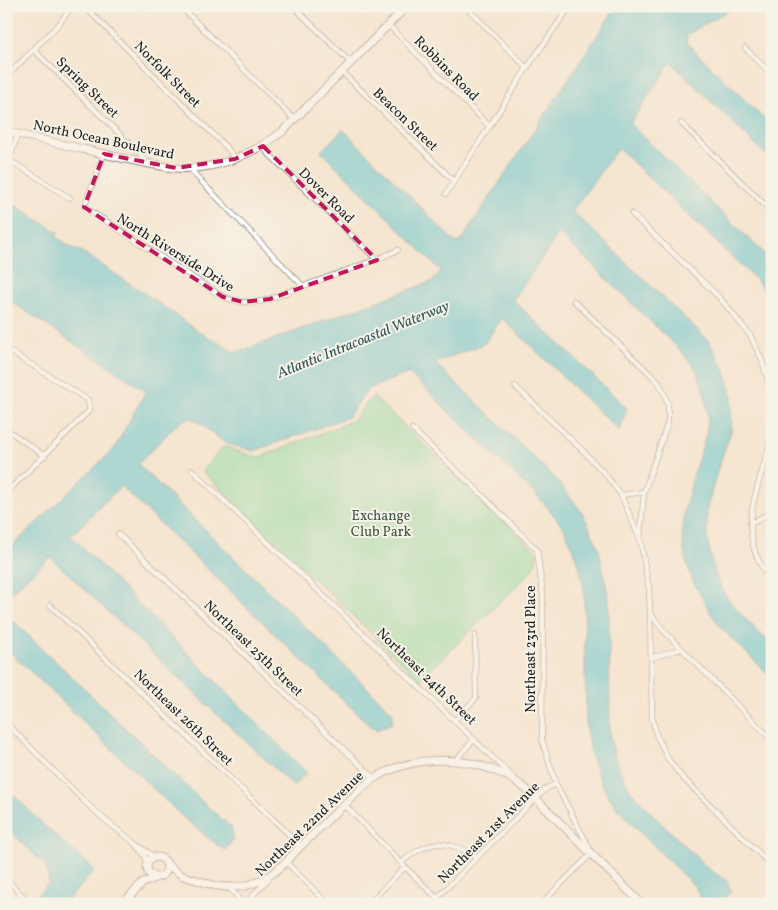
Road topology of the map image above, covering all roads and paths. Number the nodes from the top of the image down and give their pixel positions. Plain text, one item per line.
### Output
1 (72, 6) edge
2 (84, 6) edge
3 (180, 6) edge
4 (293, 6) edge
5 (407, 6) edge
6 (465, 6) edge
7 (561, 6) edge
8 (570, 6) edge
9 (567, 11) junction
10 (388, 25) junction
11 (745, 48) dead end
12 (34, 50) junction
13 (351, 63) junction
14 (528, 68) junction
15 (342, 72) junction
16 (772, 75) edge
17 (6, 77) edge
18 (295, 120) junction
19 (681, 123) dead end
20 (490, 127) junction
21 (6, 132) edge
22 (18, 134) junction
23 (263, 146) junction
24 (104, 154) junction
25 (8, 159) edge
26 (235, 159) junction
27 (146, 163) junction
28 (189, 168) junction
29 (454, 181) junction
30 (446, 194) dead end
31 (70, 198) dead end
32 (772, 212) edge
33 (632, 214) dead end
34 (398, 250) dead end
35 (377, 260) junction
36 (303, 286) junction
37 (574, 301) dead end
38 (6, 349) edge
39 (515, 386) dead end
40 (772, 395) edge
41 (772, 424) edge
42 (6, 429) edge
43 (412, 429) dead end
44 (45, 456) junction
45 (192, 470) dead end
46 (644, 492) junction
47 (6, 493) edge
48 (620, 495) junction
49 (772, 512) edge
50 (750, 524) junction
51 (118, 534) dead end
52 (640, 538) junction
53 (772, 581) edge
54 (50, 605) dead end
55 (650, 612) junction
56 (475, 635) dead end
57 (681, 649) junction
58 (651, 658) junction
59 (455, 720) junction
60 (6, 723) edge
61 (474, 739) junction
62 (772, 740) edge
63 (456, 760) junction
64 (374, 778) junction
65 (556, 784) junction
66 (525, 788) junction
67 (536, 798) junction
68 (344, 804) junction
69 (136, 844) junction
70 (301, 846) junction
71 (592, 853) junction
72 (477, 857) junction
73 (158, 858) junction
74 (286, 862) junction
75 (166, 863) junction
76 (403, 865) junction
77 (148, 866) junction
78 (772, 866) edge
79 (273, 873) junction
80 (180, 874) junction
81 (160, 876) junction
82 (6, 879) edge
83 (143, 883) junction
84 (229, 888) junction
85 (437, 898) junction
86 (31, 904) edge
87 (122, 904) edge
88 (240, 904) edge
89 (245, 904) edge
90 (328, 904) edge
91 (368, 904) edge
92 (443, 904) edge
93 (541, 904) edge
94 (642, 904) edge

1 - 12 street
2 - 26 street, Norfolk Street
3 - 18 street
4 - 13 street
5 - 10 street, North Ocean Boulevard
6 - 14 street
7 - 9 street
8 - 9 street
9 - 14 street
10 - 13 street, North Ocean Boulevard
10 - 20 street, Robbins Road
11 - 16 street
12 - 17 street
12 - 27 street, Spring Street
13 - 15 street, North Ocean Boulevard
14 - 20 street
15 - 18 street, North Ocean Boulevard
15 - 29 street, Beacon Street
18 - 23 street, North Ocean Boulevard
19 - 32 street
20 - 29 street
21 - 22 street, North Ocean Boulevard
22 - 24 street, North Ocean Boulevard
22 - 25 street
23 - 26 street, North Ocean Boulevard
23 - 35 street, Dover Road
24 - 27 street, North Ocean Boulevard
24 - 36 street, North Riverside Drive
25 - 31 street
26 - 28 street, North Ocean Boulevard
27 - 28 street, North Ocean Boulevard
28 - 36 street
29 - 30 street
33 - 40 street
34 - 35 street, North Riverside Drive
35 - 36 street, North Riverside Drive
37 - 46 street
38 - 44 street
39 - 48 street
41 - 50 street
42 - 44 street
43 - 65 street, Northeast 23rd Place
44 - 47 street
45 - 59 street, Northeast 24th Street
46 - 48 street
46 - 52 street
48 - 52 street
49 - 50 street
50 - 53 street
51 - 64 street, Northeast 25th Street
52 - 55 street
54 - 70 street, Northeast 26th Street
55 - 57 street
55 - 58 street
56 - 59 street
57 - 58 street
57 - 62 street
58 - 78 street
59 - 61 street, Northeast 24th Street
60 - 69 street
61 - 63 street
61 - 66 street, Northeast 24th Street
63 - 64 street, Northeast 22nd Avenue
63 - 66 street, Northeast 22nd Avenue
64 - 68 street, Northeast 22nd Avenue
65 - 67 street, Northeast 21st Avenue
65 - 71 street, Northeast 23rd Place
66 - 67 street, Northeast 24th Street
67 - 71 street, Northeast 24th Street
67 - 72 street, Northeast 21st Avenue
68 - 70 street, Northeast 22nd Avenue
68 - 76 street
69 - 73 street
69 - 77 street
70 - 74 street, Northeast 22nd Avenue
71 - 93 street
71 - 94 street, Northeast 24th Street
72 - 76 street
72 - 85 street, Northeast 21st Avenue
73 - 75 street
73 - 77 street
74 - 79 street, Northeast 22nd Avenue
74 - 90 street
75 - 80 street
75 - 81 street
76 - 85 street
76 - 91 street
77 - 81 street
77 - 83 street
79 - 84 street
79 - 89 street, Northeast 22nd Avenue
80 - 81 street
80 - 84 street
81 - 83 street
82 - 86 street
83 - 87 street
84 - 88 street
85 - 92 street

